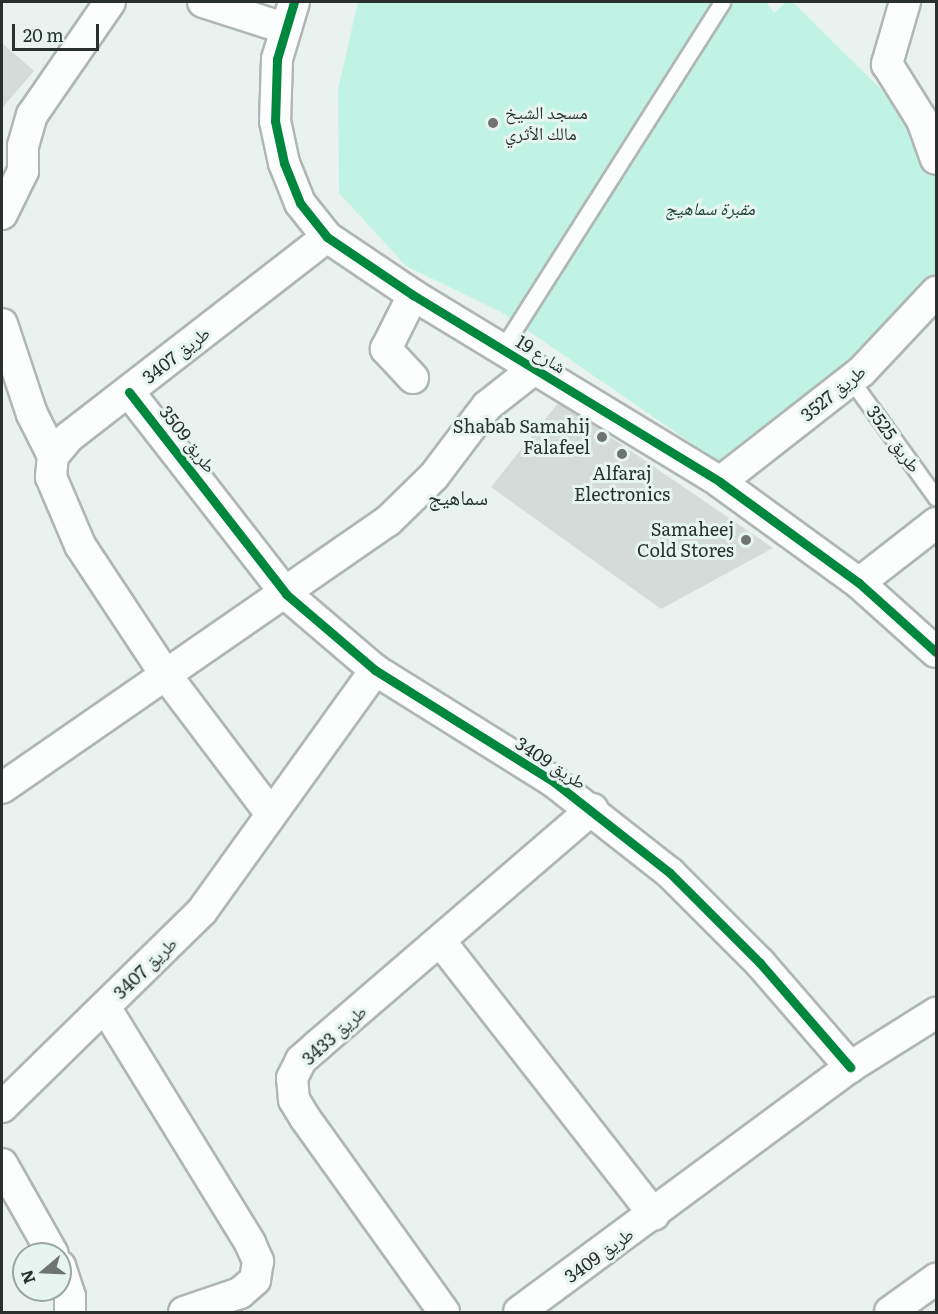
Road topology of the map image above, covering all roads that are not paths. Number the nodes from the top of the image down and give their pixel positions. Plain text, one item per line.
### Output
1 (110, 2) edge
2 (203, 2) edge
3 (722, 2) edge
4 (905, 2) edge
5 (289, 15) edge
6 (929, 113) edge
7 (12, 138) edge
8 (936, 159) edge
9 (2, 214) edge
10 (327, 237) junction
11 (936, 292) edge
12 (413, 295) junction
13 (2, 326) edge
14 (502, 350) junction
15 (534, 369) junction
16 (413, 378) dead end
17 (851, 380) junction
18 (129, 392) junction
19 (53, 456) junction
20 (720, 483) junction
21 (936, 498) edge
22 (220, 507) joint
23 (936, 523) edge
24 (859, 583) junction
25 (286, 594) junction
26 (936, 652) edge
27 (375, 670) junction
28 (165, 674) junction
29 (2, 788) edge
30 (592, 809) junction
31 (271, 814) junction
32 (441, 942) junction
33 (105, 1007) junction
34 (936, 1013) edge
35 (850, 1066) junction
36 (2, 1107) edge
37 (2, 1164) edge
38 (654, 1215) junction
39 (47, 1242) edge
40 (936, 1279) edge
41 (184, 1312) edge
42 (444, 1312) edge
43 (519, 1312) edge
44 (890, 1312) edge

1 - 7 street
2 - 5 street
3 - 14 lane
4 - 6 street
5 - 10 street, شارع 19
6 - 8 street
7 - 9 street
10 - 12 street, شارع 19
10 - 18 street, طريق 3407
11 - 17 street, طريق 3527
12 - 14 street, شارع 19
12 - 16 street
13 - 19 street
14 - 15 street, شارع 19
15 - 20 street, شارع 19
15 - 25 street
17 - 20 street, طريق 3527
17 - 21 lane, طريق 3525
18 - 19 street, طريق 3407
18 - 22 street, طريق 3509
19 - 28 street
20 - 24 street, شارع 19
22 - 25 street, طريق 3409
23 - 24 street
24 - 26 street, شارع 19
25 - 27 street, طريق 3409
25 - 28 street
27 - 30 street, طريق 3409
27 - 31 street, طريق 3407
28 - 29 street
28 - 31 street
30 - 32 street, طريق 3433
30 - 35 street, طريق 3409
31 - 33 street, طريق 3407
32 - 38 street
32 - 42 street, طريق 3433
33 - 36 street, طريق 3407
33 - 41 street
34 - 35 street, طريق 3409
35 - 38 street, طريق 3409
37 - 39 street
38 - 43 street, طريق 3409
40 - 44 street

